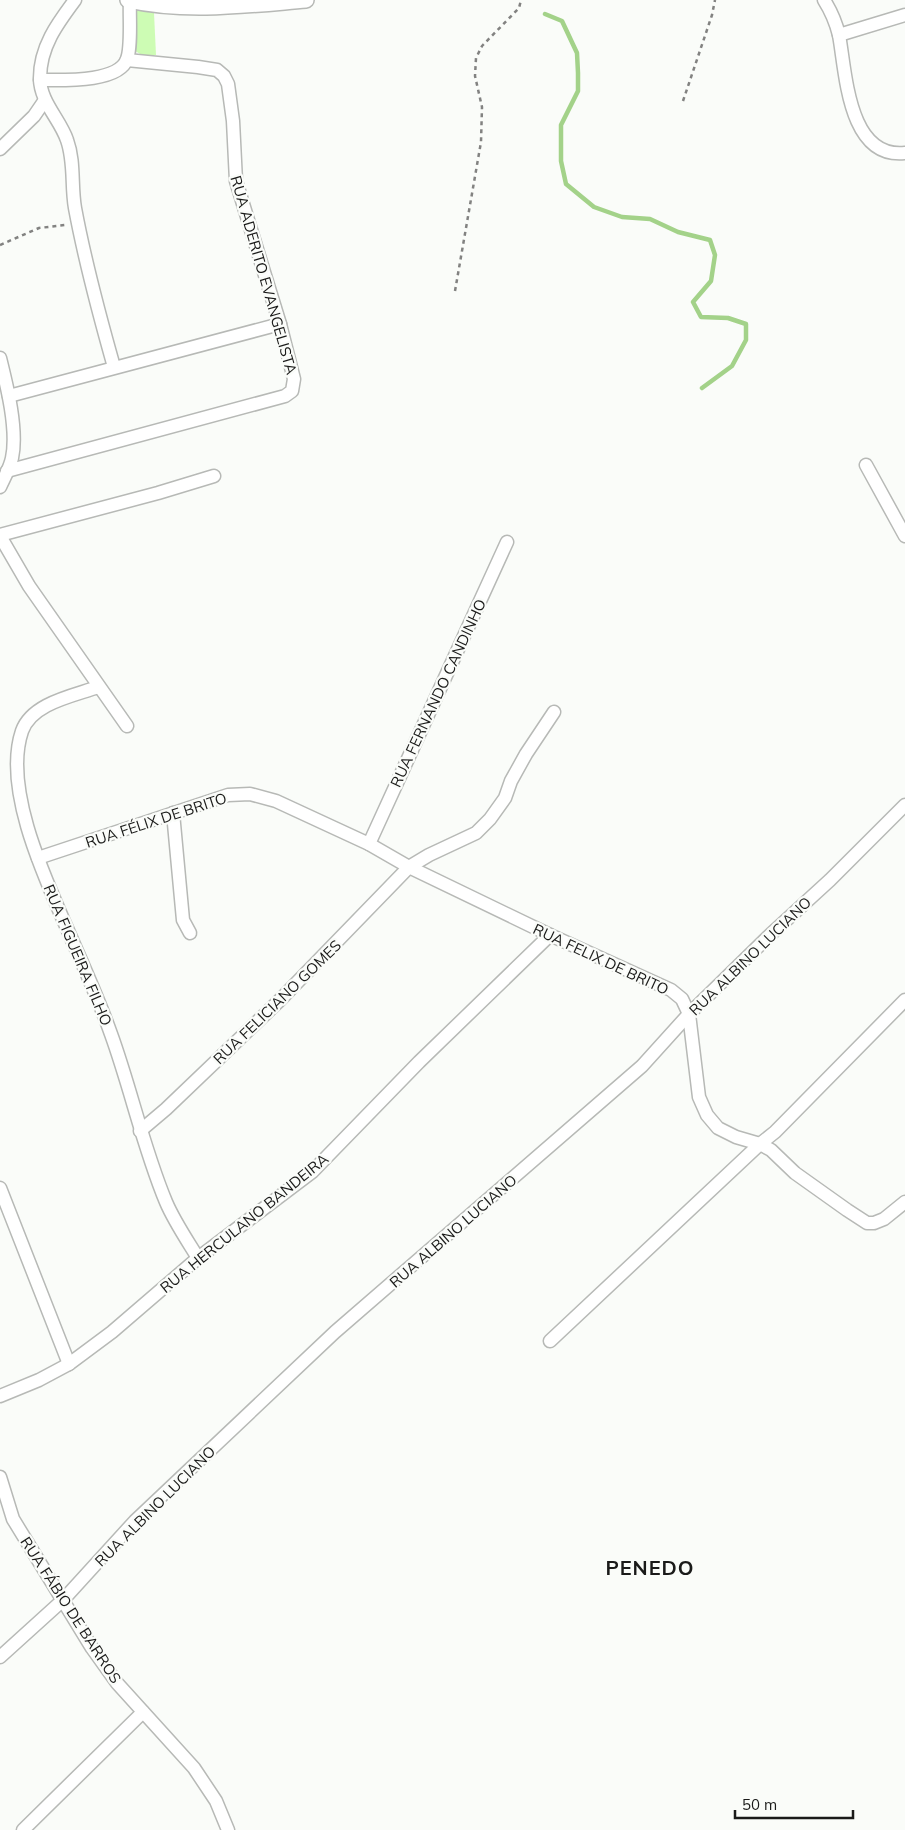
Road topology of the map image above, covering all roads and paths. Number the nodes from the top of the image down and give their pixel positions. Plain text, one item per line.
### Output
1 (75, 0) edge
2 (129, 0) edge
3 (306, 0) edge
4 (522, 0) edge
5 (716, 0) edge
6 (824, 0) edge
7 (905, 15) edge
8 (839, 35) junction
9 (127, 60) junction
10 (40, 80) junction
11 (45, 100) junction
12 (683, 100) dead end
13 (0, 148) edge
14 (905, 152) edge
15 (78, 224) junction
16 (0, 245) edge
17 (455, 291) dead end
18 (280, 324) junction
19 (0, 358) edge
20 (114, 367) junction
21 (9, 396) junction
22 (866, 465) dead end
23 (7, 471) junction
24 (214, 476) dead end
25 (0, 487) edge
26 (0, 536) edge
27 (905, 536) edge
28 (507, 542) dead end
29 (98, 687) junction
30 (554, 712) dead end
31 (126, 726) dead end
32 (905, 804) edge
33 (173, 813) junction
34 (369, 844) junction
35 (38, 858) junction
36 (410, 867) junction
37 (190, 933) dead end
38 (550, 935) junction
39 (905, 1000) edge
40 (689, 1014) junction
41 (140, 1131) junction
42 (765, 1147) junction
43 (0, 1188) edge
44 (905, 1202) edge
45 (198, 1258) junction
46 (550, 1341) dead end
47 (69, 1364) junction
48 (0, 1396) edge
49 (0, 1477) edge
50 (63, 1600) junction
51 (0, 1657) edge
52 (143, 1712) junction
53 (22, 1830) edge
54 (228, 1830) edge

1 - 10 street
2 - 3 street
2 - 9 street
4 - 17 path
5 - 12 path
6 - 8 street
7 - 8 street
8 - 14 street
9 - 10 street
9 - 18 street, RUA ADERITO EVANGELISTA
10 - 11 street
11 - 13 street
11 - 15 street
15 - 16 path
15 - 20 street
18 - 20 street
18 - 23 street, RUA ADERITO EVANGELISTA
19 - 21 street
20 - 21 street
21 - 23 street
22 - 27 street
23 - 25 street
24 - 26 street
26 - 29 street
28 - 34 street, RUA FERNANDO CANDINHO
29 - 31 street
29 - 35 street, RUA FIGUEIRA FILHO
30 - 36 street, RUA FELICIANO GOMES
32 - 40 street, RUA ALBINO LUCIANO
33 - 34 street, RUA FÉLIX DE BRITO
33 - 35 street, RUA FÉLIX DE BRITO
33 - 37 street
34 - 36 street, RUA FÉLIX DE BRITO
35 - 41 street, RUA FIGUEIRA FILHO
36 - 38 street, RUA FELIX DE BRITO
36 - 41 street, RUA FELICIANO GOMES
38 - 40 street, RUA FELIX DE BRITO
38 - 45 street, RUA HERCULANO BANDEIRA
39 - 42 street
40 - 42 street, RUA FELIX DE BRITO
40 - 50 street, RUA ALBINO LUCIANO
41 - 45 street, RUA FIGUEIRA FILHO
42 - 44 street
42 - 46 street
43 - 47 street
45 - 47 street, RUA HERCULANO BANDEIRA
47 - 48 street, RUA HERCULANO BANDEIRA
49 - 50 street, RUA FÁBIO DE BARROS
50 - 51 street, RUA ALBINO LUCIANO
50 - 52 street, RUA FÁBIO DE BARROS
52 - 53 street
52 - 54 street, RUA FÁBIO DE BARROS

